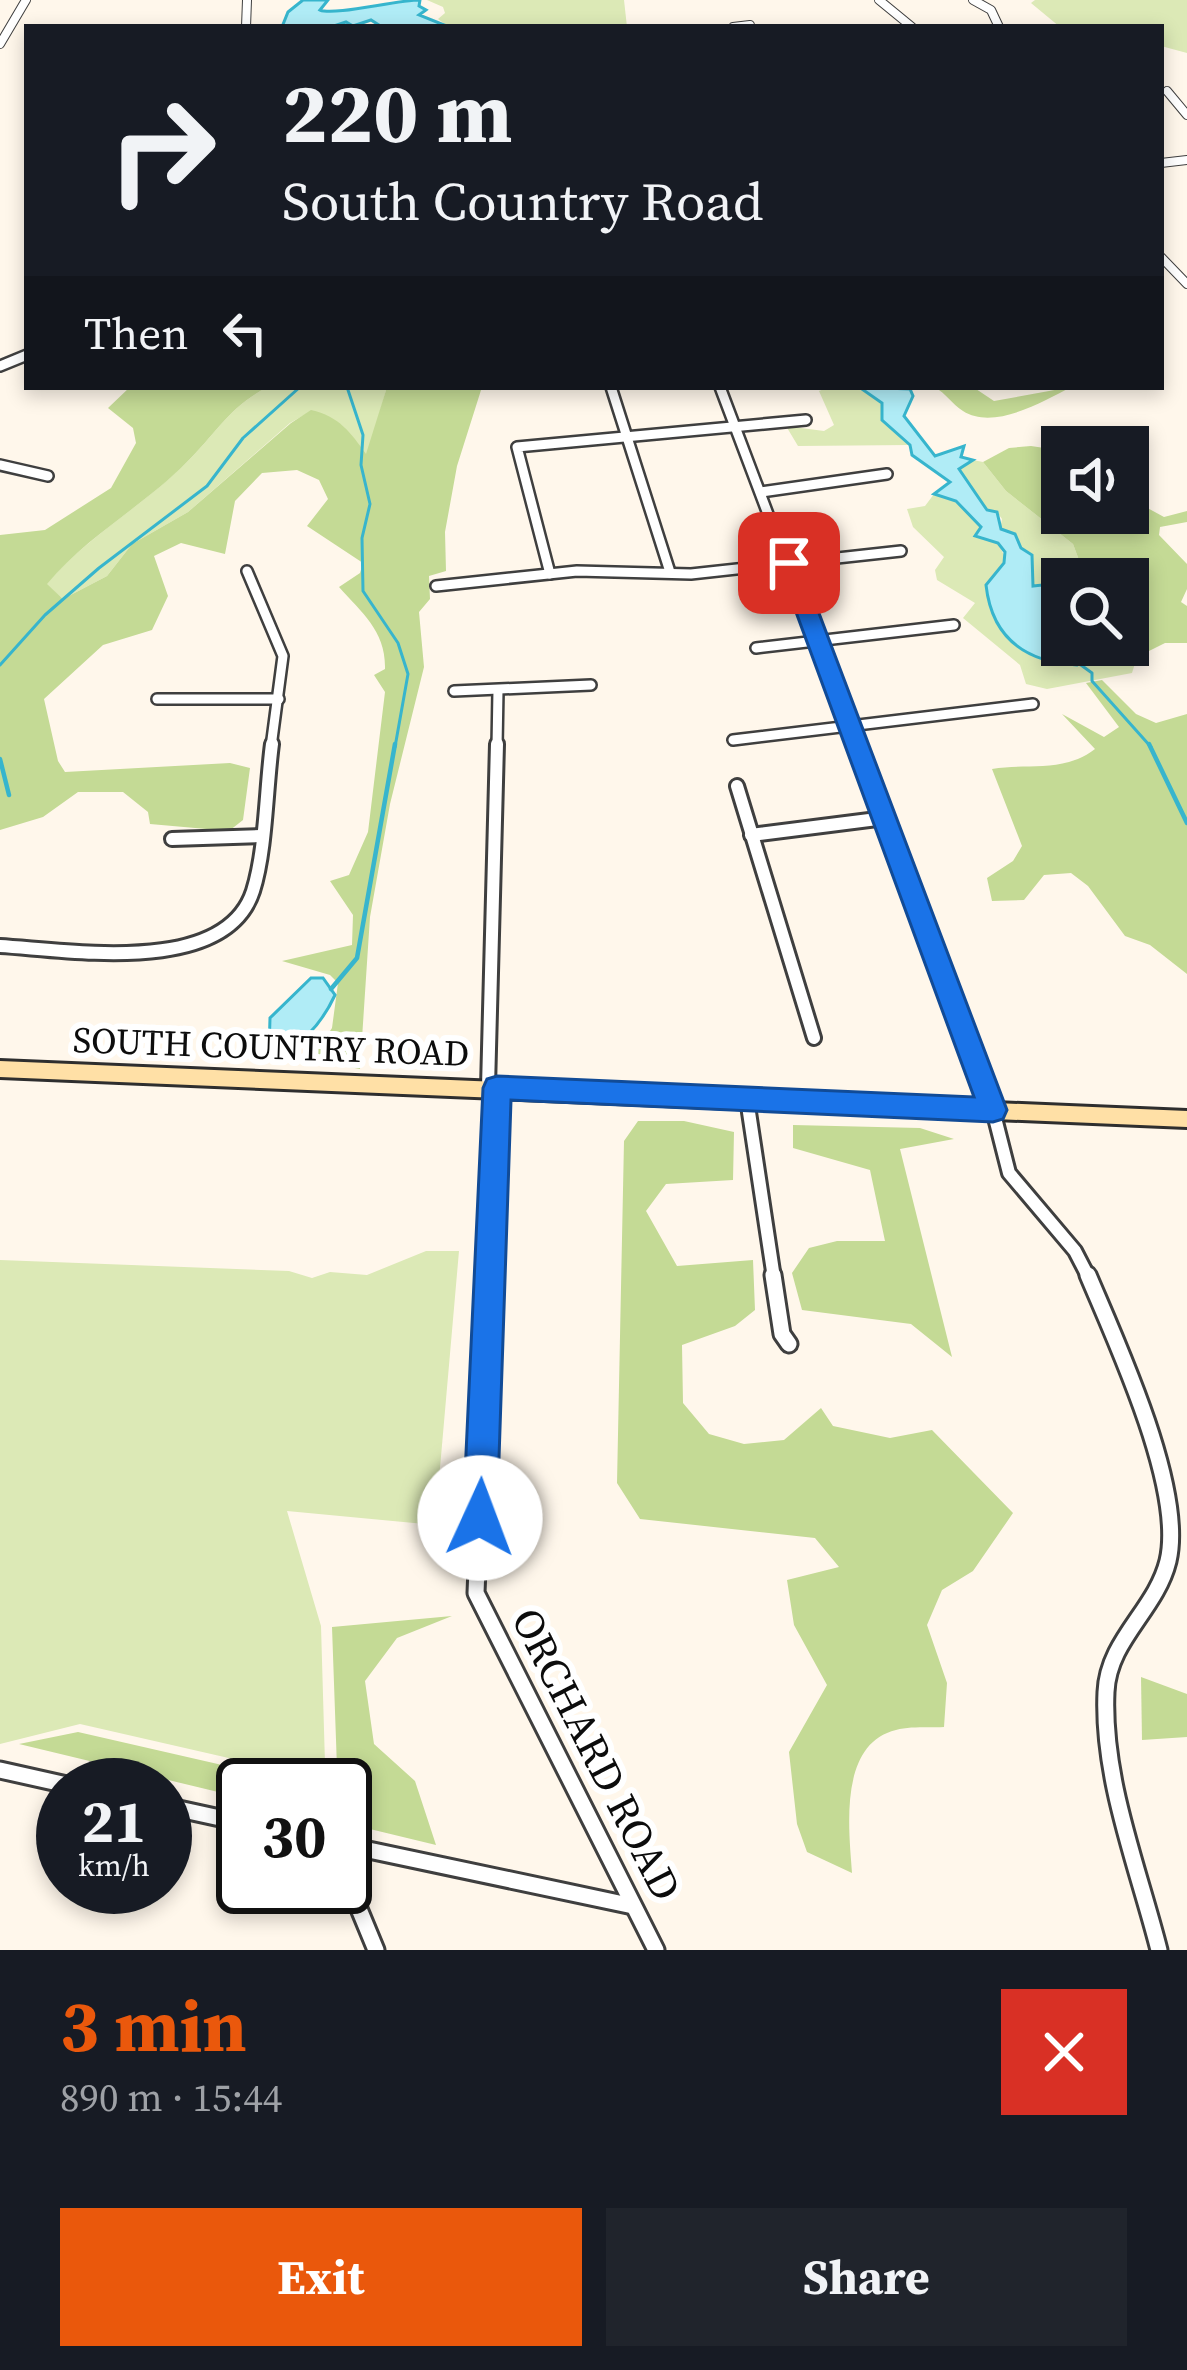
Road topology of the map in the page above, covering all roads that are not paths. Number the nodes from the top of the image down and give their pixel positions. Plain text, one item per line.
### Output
1 (26, 0) edge
2 (879, 0) edge
3 (973, 0) edge
4 (908, 24) edge
5 (998, 24) edge
6 (4, 29) edge
7 (0, 44) edge
8 (1187, 90) edge
9 (1164, 91) edge
10 (1187, 115) edge
11 (1164, 260) edge
12 (1187, 284) edge
13 (611, 390) edge
14 (721, 390) edge
15 (806, 420) dead end
16 (736, 426) junction
17 (627, 436) junction
18 (0, 465) edge
19 (887, 474) dead end
20 (49, 476) dead end
21 (761, 492) junction
22 (901, 551) dead end
23 (789, 563) junction
24 (247, 571) dead end
25 (670, 572) junction
26 (550, 574) junction
27 (436, 586) dead end
28 (954, 625) dead end
29 (818, 640) junction
30 (756, 648) dead end
31 (591, 685) dead end
32 (498, 690) junction
33 (454, 692) dead end
34 (158, 699) dead end
35 (279, 699) junction
36 (1033, 704) dead end
37 (850, 727) junction
38 (733, 740) dead end
39 (737, 787) dead end
40 (885, 818) junction
41 (752, 835) junction
42 (260, 836) junction
43 (172, 839) dead end
44 (0, 946) edge
45 (814, 1038) dead end
46 (0, 1069) edge
47 (493, 1087) junction
48 (747, 1099) junction
49 (993, 1110) junction
50 (1187, 1119) edge
51 (789, 1344) dead end
52 (0, 1770) edge
53 (36, 1778) edge
54 (372, 1851) edge
55 (633, 1906) junction
56 (361, 1914) edge
57 (376, 1950) edge
58 (656, 1950) edge
59 (1159, 1950) edge

1 - 6 street
2 - 4 street
3 - 5 street
6 - 7 street
8 - 9 street
9 - 10 street
11 - 12 street
13 - 17 street
14 - 16 street
15 - 16 street
16 - 17 street
16 - 21 street
17 - 25 street
17 - 26 street
18 - 20 street
19 - 21 street
21 - 23 street
22 - 23 street
23 - 25 street
23 - 29 street
24 - 35 street
25 - 26 street
26 - 27 street
28 - 29 street
29 - 30 street
29 - 37 street
31 - 32 street
32 - 33 street
32 - 47 street, ORCHARD ROAD
34 - 35 street
35 - 42 street
36 - 37 street
37 - 38 street
37 - 40 street
39 - 41 street
40 - 41 street
40 - 49 street
41 - 45 street
42 - 43 street
42 - 44 street
46 - 47 main road, SOUTH COUNTRY ROAD
47 - 48 main road, SOUTH COUNTRY ROAD
47 - 55 street, ORCHARD ROAD
48 - 49 main road, SOUTH COUNTRY ROAD
48 - 51 street
49 - 50 main road, SOUTH COUNTRY ROAD
49 - 59 street
52 - 53 street
54 - 55 street
55 - 58 street, ORCHARD ROAD
56 - 57 street

